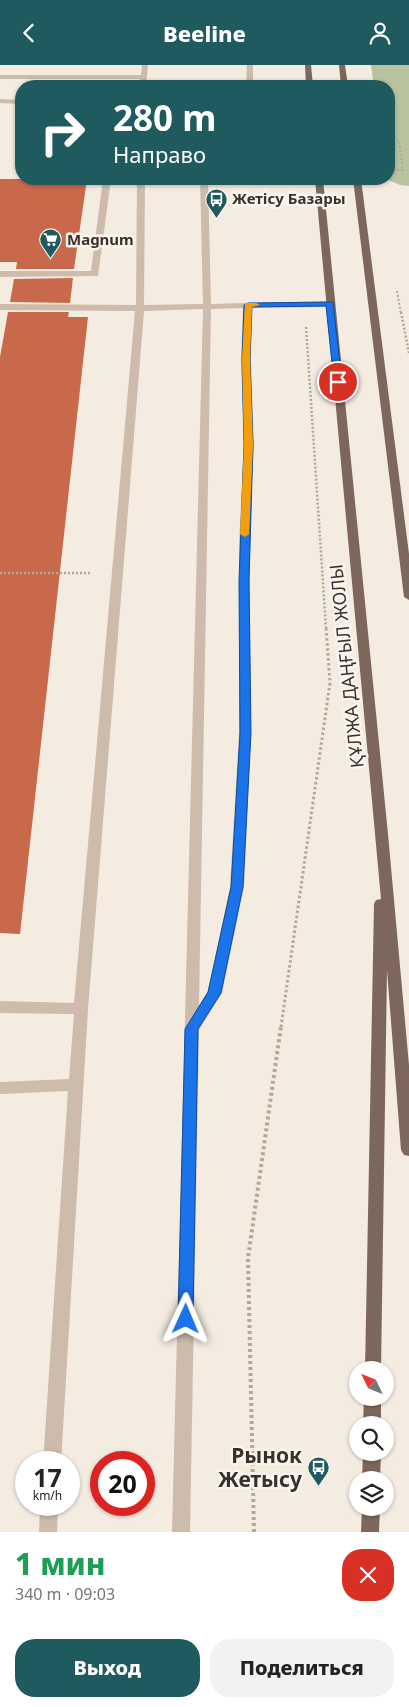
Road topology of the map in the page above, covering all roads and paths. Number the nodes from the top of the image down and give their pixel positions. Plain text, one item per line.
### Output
1 (145, 65) edge
2 (250, 65) edge
3 (308, 65) edge
4 (342, 65) edge
5 (0, 77) edge
6 (144, 77) junction
7 (144, 80) edge
8 (250, 80) edge
9 (309, 80) edge
10 (344, 80) edge
11 (0, 101) edge
12 (15, 102) edge
13 (395, 140) edge
14 (395, 171) edge
15 (107, 185) edge
16 (141, 185) edge
17 (204, 185) edge
18 (320, 185) edge
19 (358, 185) edge
20 (0, 274) edge
21 (399, 301) dead end
22 (305, 304) junction
23 (330, 304) junction
24 (248, 305) junction
25 (208, 306) junction
26 (0, 307) edge
27 (140, 308) junction
28 (409, 353) edge
29 (0, 573) edge
30 (117, 573) junction
31 (409, 597) edge
32 (382, 833) junction
33 (0, 1007) edge
34 (81, 1009) junction
35 (192, 1029) junction
36 (76, 1085) junction
37 (0, 1088) edge
38 (409, 1151) edge
39 (373, 1361) edge
40 (53, 1451) edge
41 (49, 1516) edge
42 (371, 1516) edge
43 (48, 1532) edge
44 (181, 1532) edge
45 (254, 1532) edge
46 (370, 1532) edge

1 - 6 lane
2 - 8 lane
3 - 9 main road
4 - 10 main road
5 - 6 lane
6 - 7 lane
11 - 12 lane
13 - 14 path
15 - 20 lane
16 - 27 lane
17 - 25 lane
18 - 23 main road, ҚҰЛЖА ДАҢҒЫЛ ЖОЛЫ
19 - 31 main road
21 - 28 path
22 - 23 lane
22 - 24 lane
22 - 45 path
23 - 32 main road, ҚҰЛЖА ДАҢҒЫЛ ЖОЛЫ
24 - 25 lane
24 - 35 lane
25 - 27 lane
25 - 35 lane
26 - 27 lane
27 - 30 lane
29 - 30 path
30 - 34 lane
32 - 38 main road, ҚҰЛЖА ДАҢҒЫЛ ЖОЛЫ
32 - 39 main road
33 - 34 lane
34 - 36 lane
35 - 44 lane
36 - 37 lane
36 - 40 lane
41 - 43 lane
42 - 46 main road

